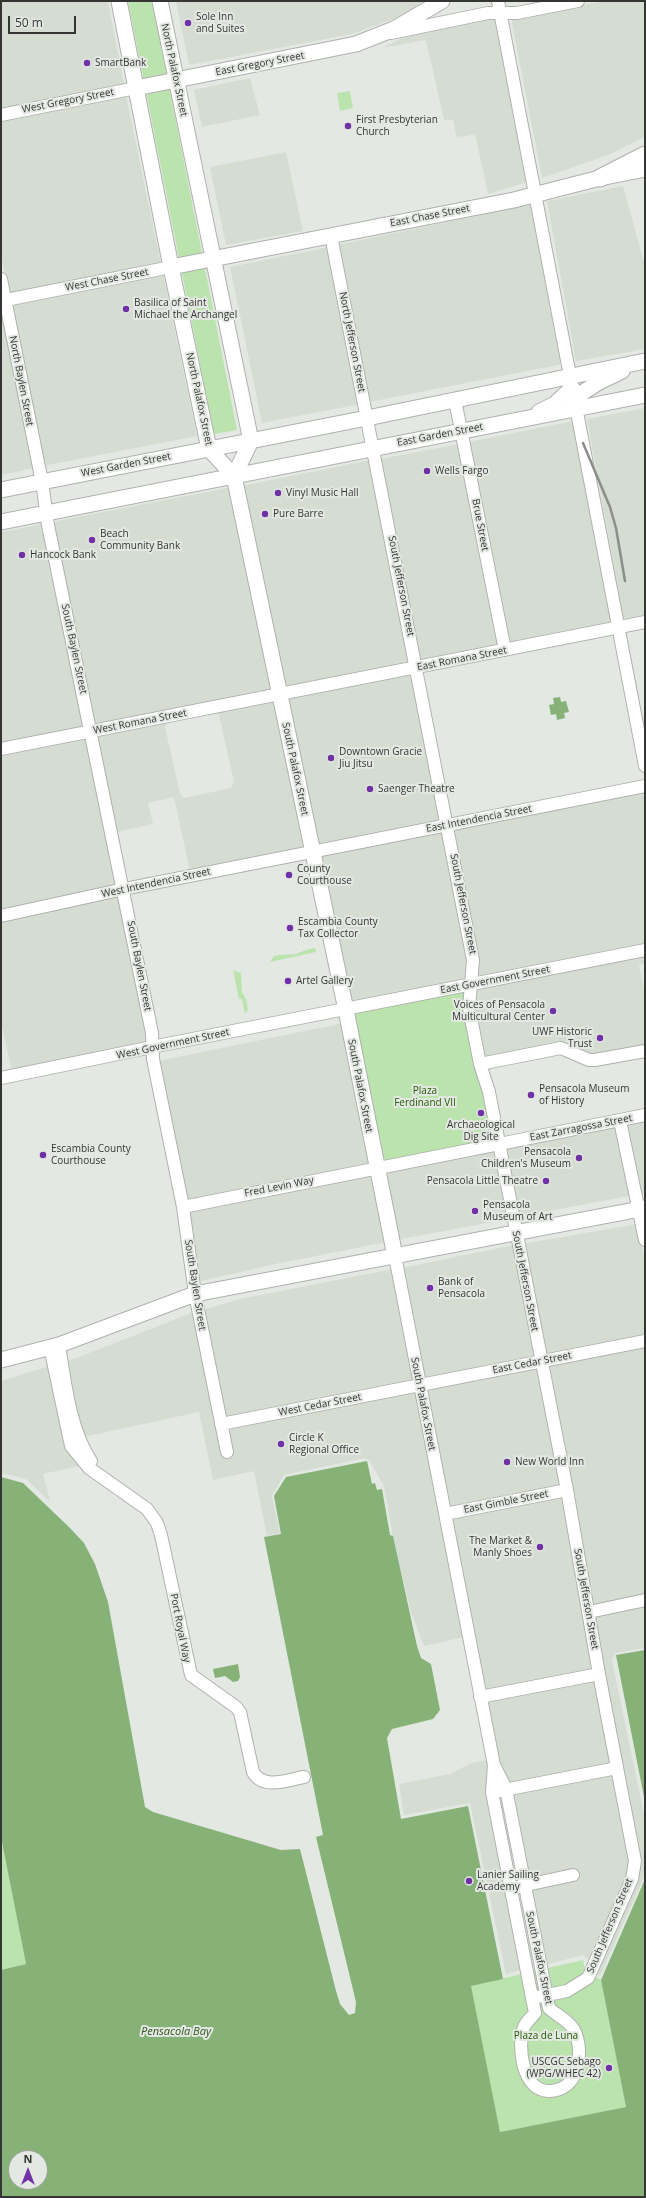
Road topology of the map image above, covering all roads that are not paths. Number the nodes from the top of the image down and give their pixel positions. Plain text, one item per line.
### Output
1 (119, 1) edge
2 (160, 1) edge
3 (442, 1) edge
4 (578, 1) edge
5 (500, 7) edge
6 (382, 35) junction
7 (176, 80) junction
8 (136, 88) junction
9 (1, 115) edge
10 (645, 155) edge
11 (645, 169) edge
12 (600, 178) junction
13 (536, 195) junction
14 (331, 236) junction
15 (214, 259) junction
16 (171, 267) junction
17 (1, 279) edge
18 (3, 300) edge
19 (645, 361) edge
20 (573, 393) junction
21 (645, 395) edge
22 (455, 400) junction
23 (367, 418) junction
24 (525, 418) junction
25 (461, 431) junction
26 (251, 441) junction
27 (373, 448) junction
28 (209, 449) junction
29 (234, 476) junction
30 (42, 482) junction
31 (1, 490) edge
32 (48, 513) junction
33 (1, 522) edge
34 (645, 622) edge
35 (618, 627) junction
36 (504, 650) junction
37 (417, 668) junction
38 (280, 694) junction
39 (91, 731) junction
40 (1, 749) edge
41 (645, 766) edge
42 (645, 786) edge
43 (448, 825) junction
44 (312, 852) junction
45 (124, 889) junction
46 (1, 916) edge
47 (645, 950) edge
48 (472, 985) junction
49 (346, 1010) junction
50 (152, 1047) junction
51 (645, 1051) edge
52 (480, 1064) junction
53 (1, 1078) edge
54 (645, 1115) edge
55 (620, 1121) junction
56 (498, 1145) junction
57 (376, 1168) junction
58 (183, 1207) junction
59 (642, 1209) edge
60 (515, 1233) junction
61 (645, 1240) edge
62 (395, 1256) junction
63 (195, 1294) junction
64 (645, 1341) edge
65 (55, 1346) junction
66 (1, 1360) edge
67 (541, 1362) junction
68 (420, 1386) junction
69 (221, 1424) junction
70 (227, 1452) dead end
71 (567, 1490) junction
72 (445, 1514) junction
73 (645, 1600) edge
74 (589, 1612) junction
75 (599, 1674) junction
76 (480, 1697) junction
77 (494, 1765) junction
78 (617, 1768) junction
79 (304, 1777) dead end
80 (506, 1790) junction
81 (492, 1792) junction
82 (573, 1875) dead end
83 (525, 1885) junction
84 (510, 1888) junction
85 (546, 1995) junction
86 (532, 1998) junction

1 - 8 main road, North Palafox Street
2 - 7 main road, North Palafox Street
3 - 6 main road, East Gregory Street
4 - 5 street, East Gregory Street
5 - 6 street, East Gregory Street
5 - 13 street
6 - 7 main road, East Gregory Street
7 - 8 main road, East Gregory Street
7 - 15 main road, North Palafox Street
8 - 9 street, West Gregory Street
8 - 16 main road, North Palafox Street
10 - 12 highway
11 - 12 main road, East Chase Street
12 - 13 main road, East Chase Street
13 - 14 main road, East Chase Street
13 - 20 street
14 - 15 main road, East Chase Street
14 - 23 street, North Jefferson Street
15 - 16 main road, West Chase Street
15 - 26 main road, North Palafox Street
16 - 18 street, West Chase Street
16 - 28 main road, North Palafox Street
17 - 18 street, North Baylen Street
18 - 30 street, North Baylen Street
19 - 20 main road, East Garden Street
19 - 20 main road
20 - 21 main road, East Garden Street
20 - 22 main road, East Garden Street
20 - 24 main road, East Garden Street
20 - 24 main road
20 - 35 street
22 - 23 main road, East Garden Street
22 - 25 street, Brue Street
23 - 26 main road, East Garden Street
23 - 27 street, North Jefferson Street
24 - 25 main road, East Garden Street
25 - 27 main road, East Garden Street
25 - 36 street, Brue Street
26 - 28 main road, West Garden Street
26 - 29 main road
27 - 29 main road, East Garden Street
27 - 37 street, South Jefferson Street
28 - 29 main road, North Palafox Street
28 - 30 main road, West Garden Street
29 - 32 main road
29 - 38 main road, South Palafox Street
30 - 31 main road, West Garden Street
30 - 32 street, South Baylen Street
32 - 33 main road
32 - 39 street, South Baylen Street
34 - 35 street, East Romana Street
35 - 36 street, East Romana Street
35 - 41 street
36 - 37 street, East Romana Street
37 - 38 street, East Romana Street
37 - 43 street, South Jefferson Street
38 - 39 street, West Romana Street
38 - 44 main road, South Palafox Street
39 - 40 street, West Romana Street
39 - 45 street, South Baylen Street
42 - 43 street, East Intendencia Street
43 - 44 street, East Intendencia Street
43 - 48 street, South Jefferson Street
44 - 45 street, West Intendencia Street
44 - 49 main road, South Palafox Street
45 - 46 street, West Intendencia Street
45 - 50 street, South Baylen Street
47 - 48 street, East Government Street
48 - 49 street, East Government Street
48 - 52 street, South Jefferson Street
49 - 50 street, West Government Street
49 - 57 main road, South Palafox Street
50 - 53 street, West Government Street
50 - 58 street, South Baylen Street
51 - 52 street
52 - 56 street, South Jefferson Street
54 - 55 street, East Zarragossa Street
55 - 56 street, East Zarragossa Street
55 - 59 street
56 - 57 street, East Zarragossa Street
56 - 60 street, South Jefferson Street
57 - 58 street, Fred Levin Way
57 - 62 main road, South Palafox Street
58 - 63 street, South Baylen Street
59 - 60 main road
59 - 61 street
60 - 62 main road
60 - 67 street, South Jefferson Street
62 - 63 main road
62 - 68 street, South Palafox Street
63 - 65 main road
63 - 69 street, South Baylen Street
64 - 67 street, East Cedar Street
65 - 66 main road
65 - 79 street, Port Royal Way
67 - 68 street, East Cedar Street
67 - 71 street, South Jefferson Street
68 - 69 street, West Cedar Street
68 - 72 street, South Palafox Street
69 - 70 street, South Baylen Street
71 - 72 street, East Gimble Street
71 - 74 street, South Jefferson Street
72 - 76 street, South Palafox Street
73 - 74 street
74 - 75 street, South Jefferson Street
75 - 76 street
75 - 78 street, South Jefferson Street
76 - 77 street, South Palafox Street
77 - 80 street, South Palafox Street
77 - 81 street, South Palafox Street
78 - 80 street
78 - 85 street, South Jefferson Street
80 - 81 street
80 - 83 street, South Palafox Street
81 - 84 street, South Palafox Street
82 - 83 street
83 - 84 street
83 - 85 street, South Palafox Street
84 - 86 street, South Palafox Street
85 - 86 street, South Jefferson Street
85 - 86 street, South Palafox Street

